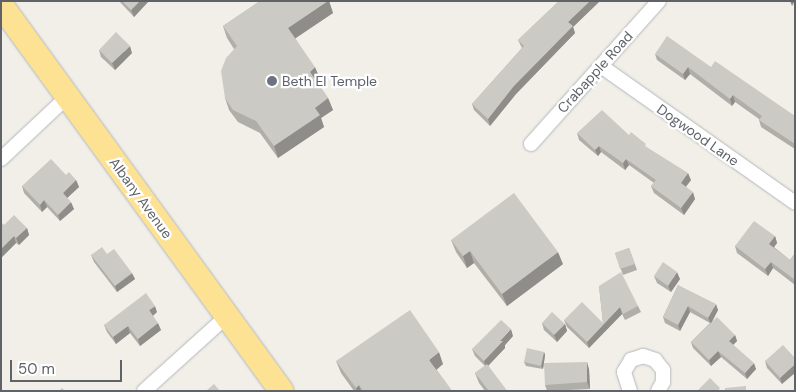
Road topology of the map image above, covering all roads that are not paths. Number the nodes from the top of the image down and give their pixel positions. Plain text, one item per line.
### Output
1 (658, 1) edge
2 (1, 5) edge
3 (601, 66) junction
4 (68, 96) junction
5 (531, 144) dead end
6 (1, 159) edge
7 (795, 204) edge
8 (227, 316) junction
9 (144, 391) edge
10 (281, 391) edge
11 (630, 391) edge
12 (658, 391) edge

1 - 3 street, Crabapple Road
2 - 4 highway, Albany Avenue
3 - 5 street, Crabapple Road
3 - 7 street, Dogwood Lane
4 - 6 street
4 - 8 highway, Albany Avenue
8 - 9 street
8 - 10 highway, Albany Avenue
11 - 12 street

